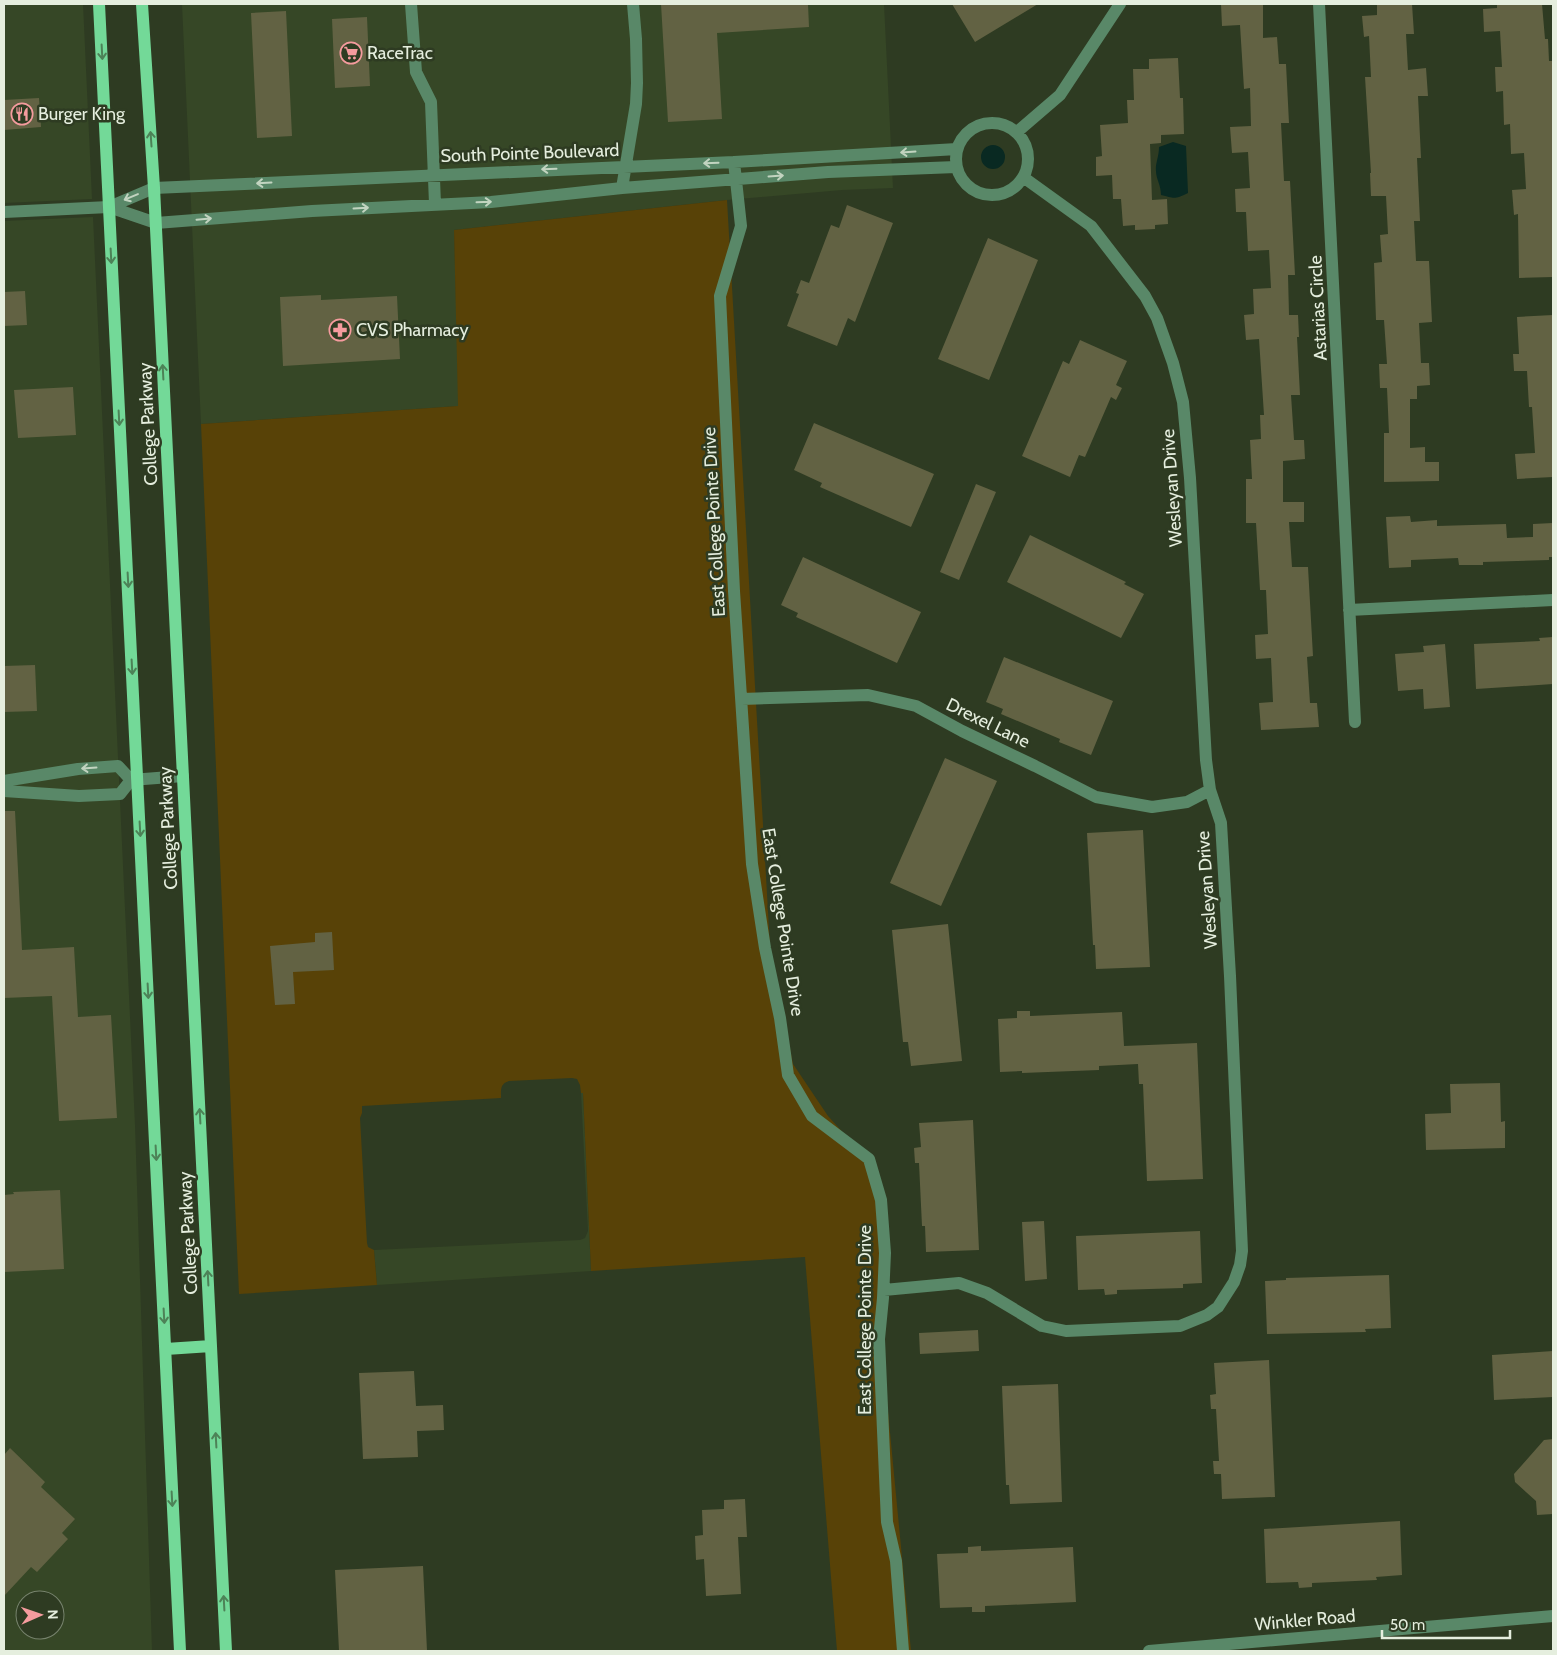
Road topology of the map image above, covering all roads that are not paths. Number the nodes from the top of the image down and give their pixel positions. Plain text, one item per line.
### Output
1 (99, 4) edge
2 (142, 4) edge
3 (411, 4) edge
4 (633, 4) edge
5 (1120, 4) edge
6 (1319, 4) edge
7 (1016, 132) junction
8 (957, 148) junction
9 (734, 162) junction
10 (626, 166) junction
11 (956, 167) junction
12 (434, 174) junction
13 (1023, 177) junction
14 (736, 180) junction
15 (154, 188) junction
16 (622, 188) junction
17 (435, 204) junction
18 (109, 207) junction
19 (4, 212) edge
20 (156, 223) junction
21 (1553, 600) edge
22 (1349, 610) junction
23 (742, 699) junction
24 (1355, 722) dead end
25 (183, 776) junction
26 (134, 780) junction
27 (4, 781) edge
28 (1210, 790) junction
29 (4, 791) edge
30 (884, 1290) junction
31 (211, 1346) junction
32 (166, 1349) junction
33 (1553, 1616) edge
34 (1294, 1645) edge
35 (180, 1651) edge
36 (226, 1651) edge
37 (904, 1651) edge
38 (1149, 1651) edge

1 -> 18 main road, College Parkway
15 -> 2 main road, College Parkway
3 - 12 street
4 - 10 street
5 - 7 street
6 - 22 street, Astarias Circle
7 - 8 street
7 - 13 street
8 -> 9 street, South Pointe Boulevard
8 - 11 street
9 -> 10 street, South Pointe Boulevard
9 - 14 street, East College Pointe Drive
10 -> 12 street, South Pointe Boulevard
10 - 16 street
11 - 13 street
14 -> 11 street, South Pointe Boulevard
12 -> 15 street, South Pointe Boulevard
12 - 17 street
13 - 28 street, Wesleyan Drive
14 - 16 street, South Pointe Boulevard
14 - 23 street, East College Pointe Drive
15 -> 18 street, South Pointe Boulevard
15 - 20 main road, College Parkway
17 -> 16 street, South Pointe Boulevard
20 -> 17 street, South Pointe Boulevard
18 - 19 street, South Pointe Boulevard
18 - 20 street, South Pointe Boulevard
18 -> 26 main road, College Parkway
25 -> 20 main road, College Parkway
21 - 22 street
22 - 24 street, Astarias Circle
23 - 28 street, Drexel Lane
23 - 30 street, East College Pointe Drive
25 - 26 street
31 -> 25 main road, College Parkway
26 -> 27 street
26 - 29 street
26 -> 32 main road, College Parkway
28 - 30 street, Wesleyan Drive
30 - 37 street, East College Pointe Drive
31 - 32 main road
36 -> 31 main road, College Parkway
32 -> 35 main road, College Parkway
33 - 34 street, Winkler Road
34 - 38 street, Winkler Road

